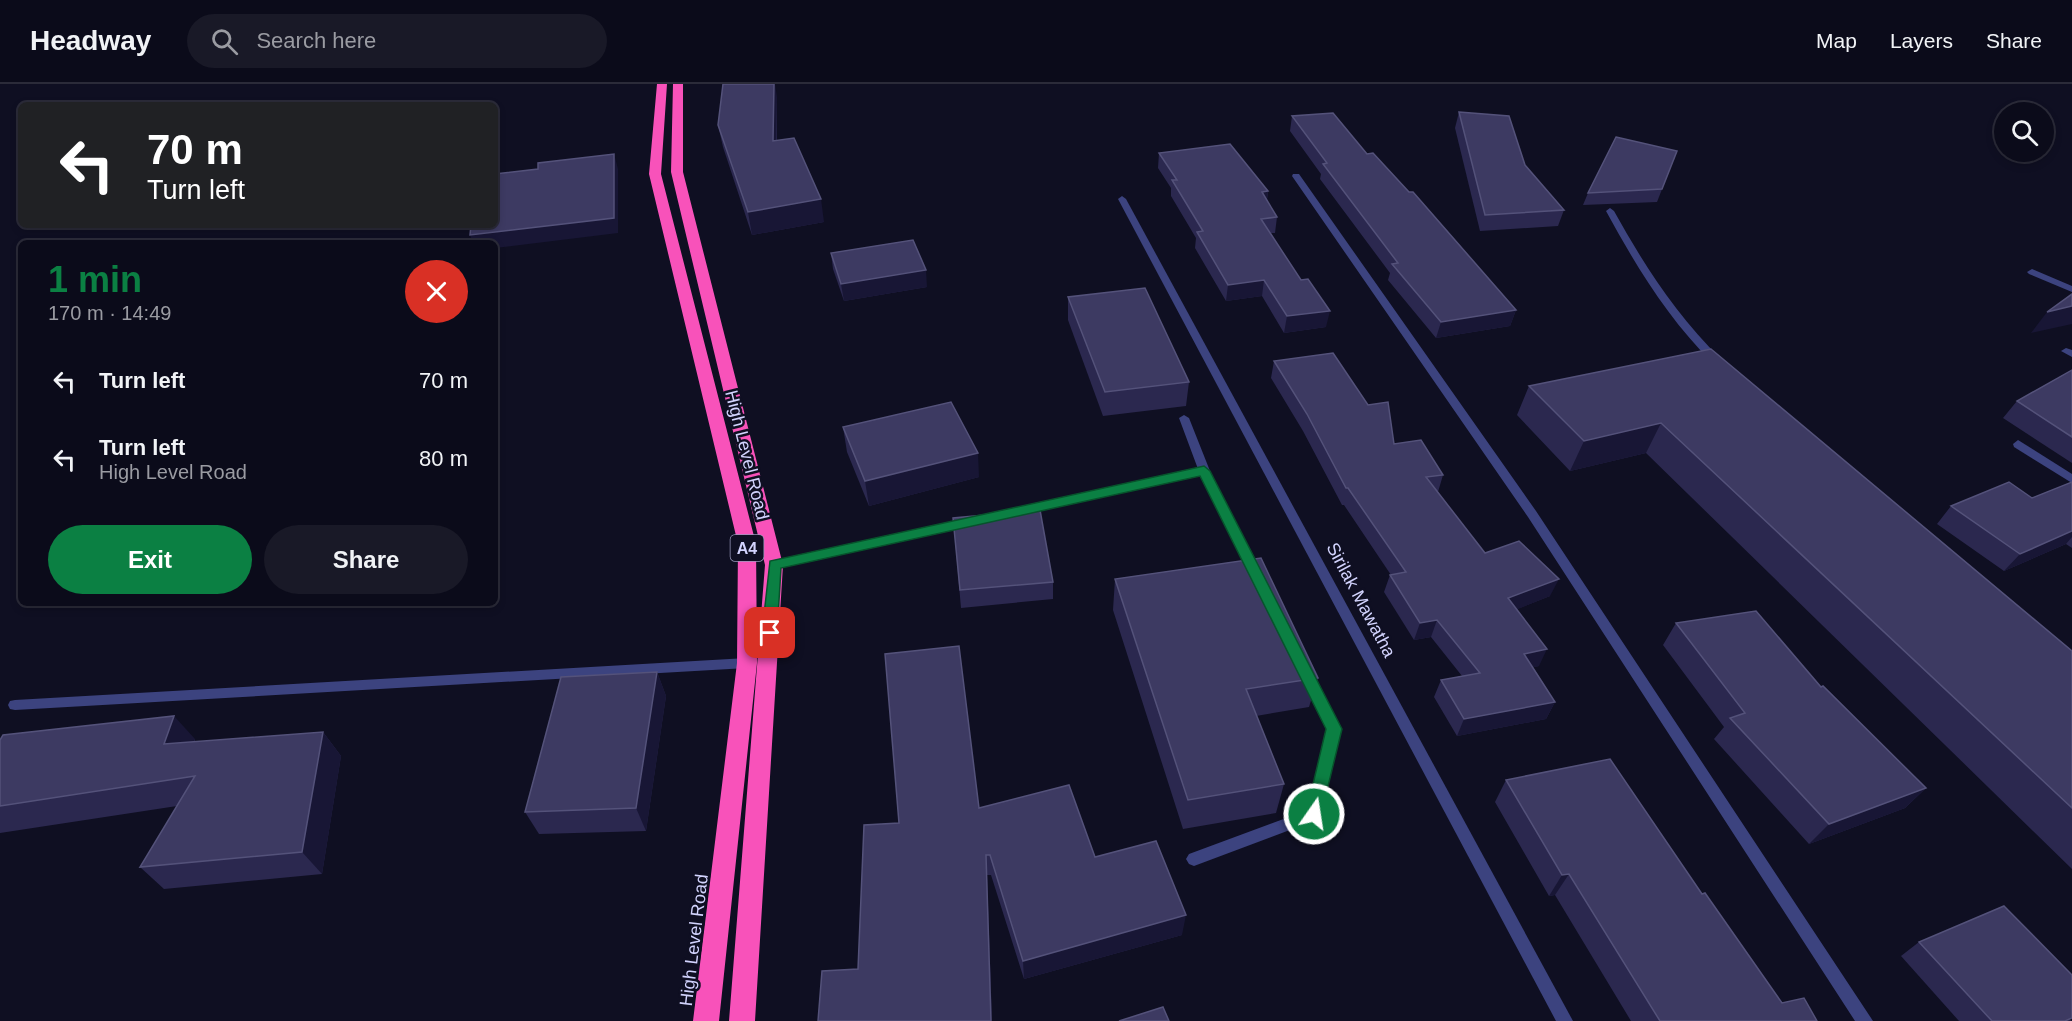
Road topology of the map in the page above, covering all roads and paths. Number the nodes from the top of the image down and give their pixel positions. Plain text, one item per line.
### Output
1 (662, 84) edge
2 (678, 84) edge
3 (677, 172) junction
4 (655, 174) junction
5 (1296, 176) dead end
6 (1122, 199) dead end
7 (1610, 212) dead end
8 (2032, 272) dead end
9 (2072, 289) edge
10 (1727, 371) edge
11 (1184, 418) dead end
12 (2018, 444) dead end
13 (1204, 471) junction
14 (2072, 480) edge
15 (774, 565) junction
16 (1261, 584) edge
17 (747, 663) junction
18 (1303, 667) edge
19 (15, 705) dead end
20 (1194, 859) dead end
21 (706, 1021) edge
22 (742, 1021) edge
23 (1564, 1021) edge
24 (1865, 1021) edge

1 - 4 highway, High Level Road / A4
2 - 3 highway, High Level Road / A4
3 - 4 highway
3 - 15 highway, High Level Road / A4
4 - 17 highway, High Level Road / A4
5 - 24 street
6 - 23 street, Sirilak Mawatha
7 - 10 street
8 - 9 street
11 - 13 street
12 - 14 street
13 - 15 street
13 - 16 street
15 - 22 highway, High Level Road / A4
17 - 19 street
17 - 21 highway, High Level Road / A4
18 - 20 street

